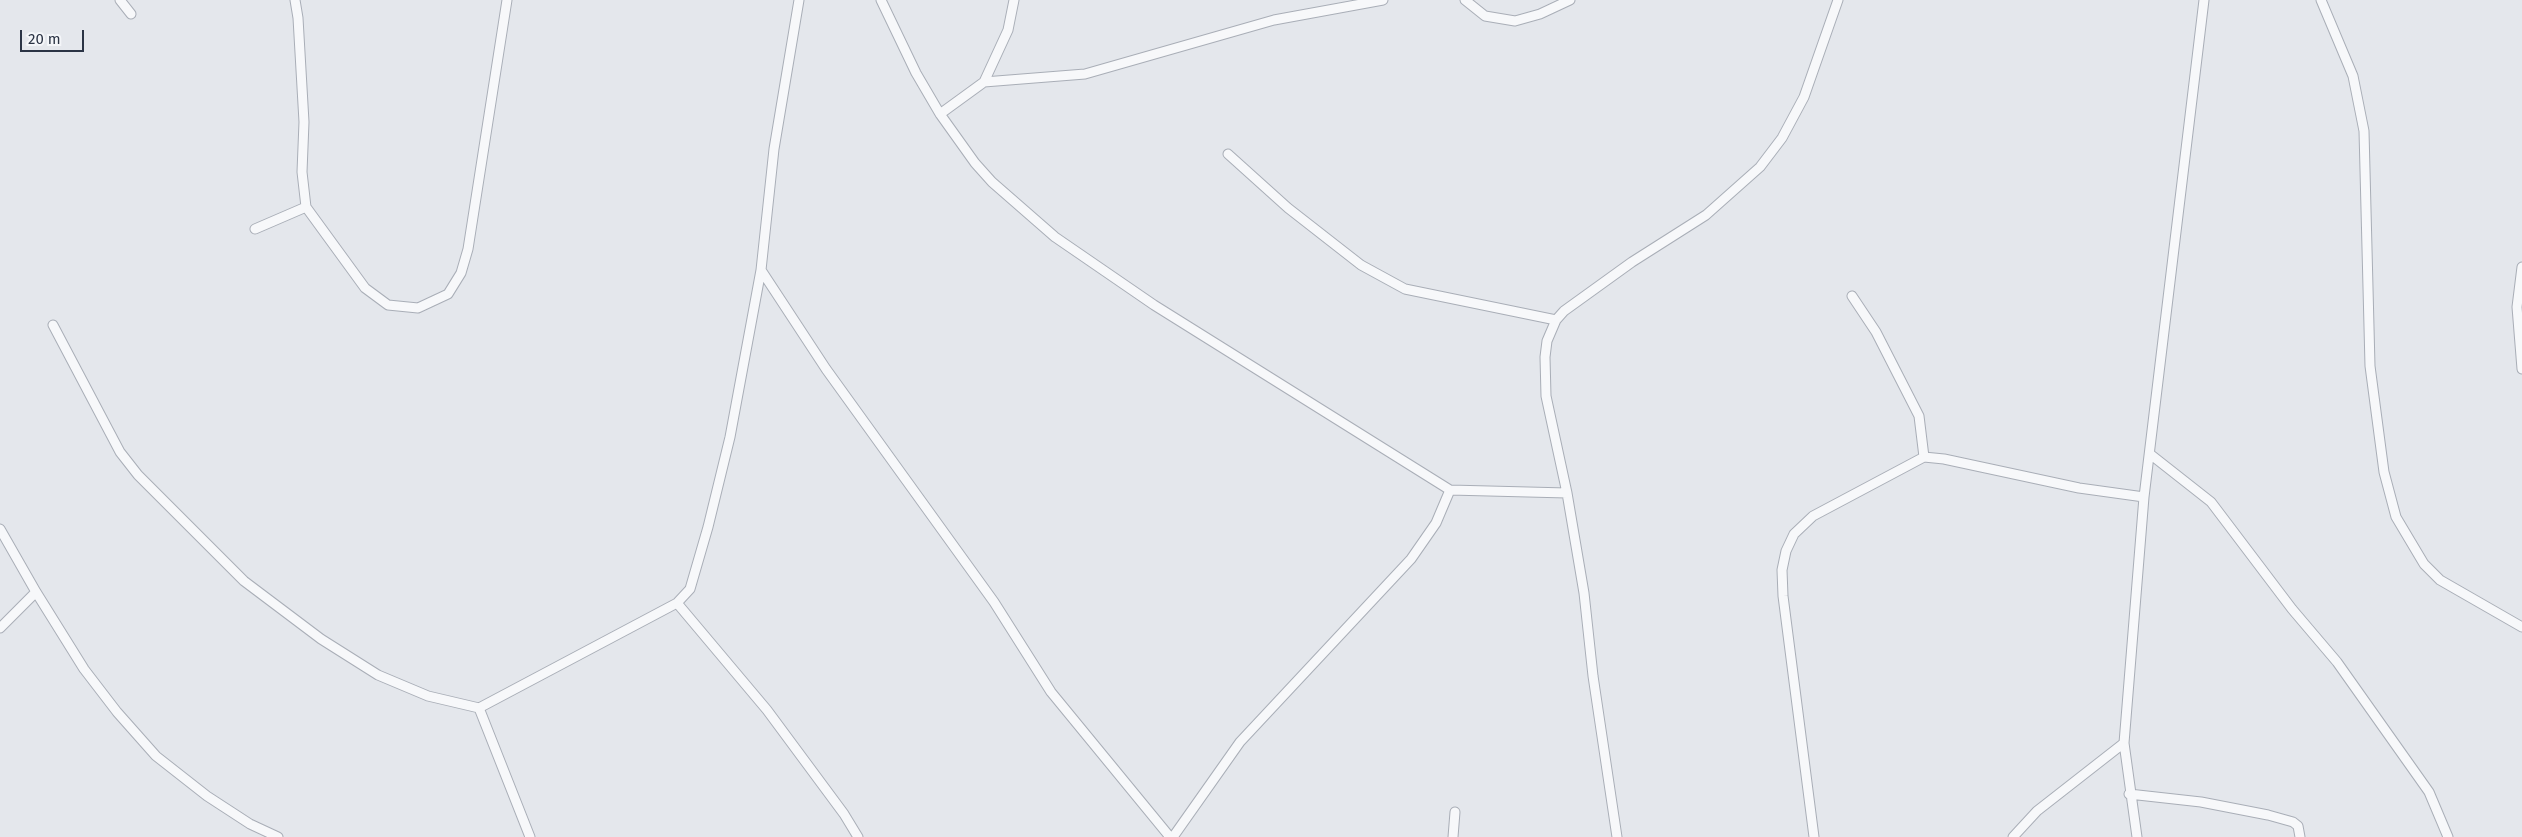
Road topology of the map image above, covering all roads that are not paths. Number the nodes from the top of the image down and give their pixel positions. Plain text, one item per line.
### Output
1 (120, 0) edge
2 (295, 0) edge
3 (507, 0) edge
4 (799, 0) edge
5 (881, 0) edge
6 (1014, 0) edge
7 (1383, 0) edge
8 (1465, 0) edge
9 (1570, 0) edge
10 (1838, 0) edge
11 (2204, 0) edge
12 (2321, 0) edge
13 (131, 14) dead end
14 (984, 82) junction
15 (940, 114) junction
16 (1228, 154) dead end
17 (306, 207) junction
18 (255, 229) dead end
19 (2522, 267) edge
20 (761, 270) junction
21 (1852, 296) dead end
22 (1556, 320) junction
23 (53, 325) dead end
24 (2522, 369) edge
25 (2150, 454) junction
26 (1924, 457) junction
27 (1450, 490) junction
28 (1567, 493) junction
29 (2144, 497) junction
30 (0, 529) edge
31 (36, 592) junction
32 (677, 603) junction
33 (2522, 627) edge
34 (0, 628) edge
35 (479, 708) junction
36 (2124, 743) junction
37 (2129, 794) junction
38 (1455, 812) dead end
39 (278, 837) edge
40 (530, 837) edge
41 (858, 837) edge
42 (1172, 837) edge
43 (1452, 837) edge
44 (1618, 837) edge
45 (1814, 837) edge
46 (2013, 837) edge
47 (2137, 837) edge
48 (2300, 837) edge
49 (2448, 837) edge

1 - 13 lane
2 - 17 lane
3 - 17 lane
4 - 20 lane
5 - 15 lane
6 - 14 lane
7 - 14 lane
8 - 9 lane
10 - 22 lane
11 - 25 lane
12 - 33 lane
14 - 15 lane
15 - 27 lane
16 - 22 lane
17 - 18 lane
19 - 24 lane
20 - 32 lane
20 - 42 lane
21 - 26 lane
22 - 28 lane
23 - 35 lane
25 - 29 lane
25 - 49 lane
26 - 29 lane
26 - 45 lane
27 - 28 lane
27 - 42 lane
28 - 44 lane
29 - 36 lane
30 - 31 lane
31 - 34 lane
31 - 39 lane
32 - 35 lane
32 - 41 lane
35 - 40 lane
36 - 37 lane
36 - 46 lane
37 - 47 lane
37 - 48 lane
38 - 43 lane

